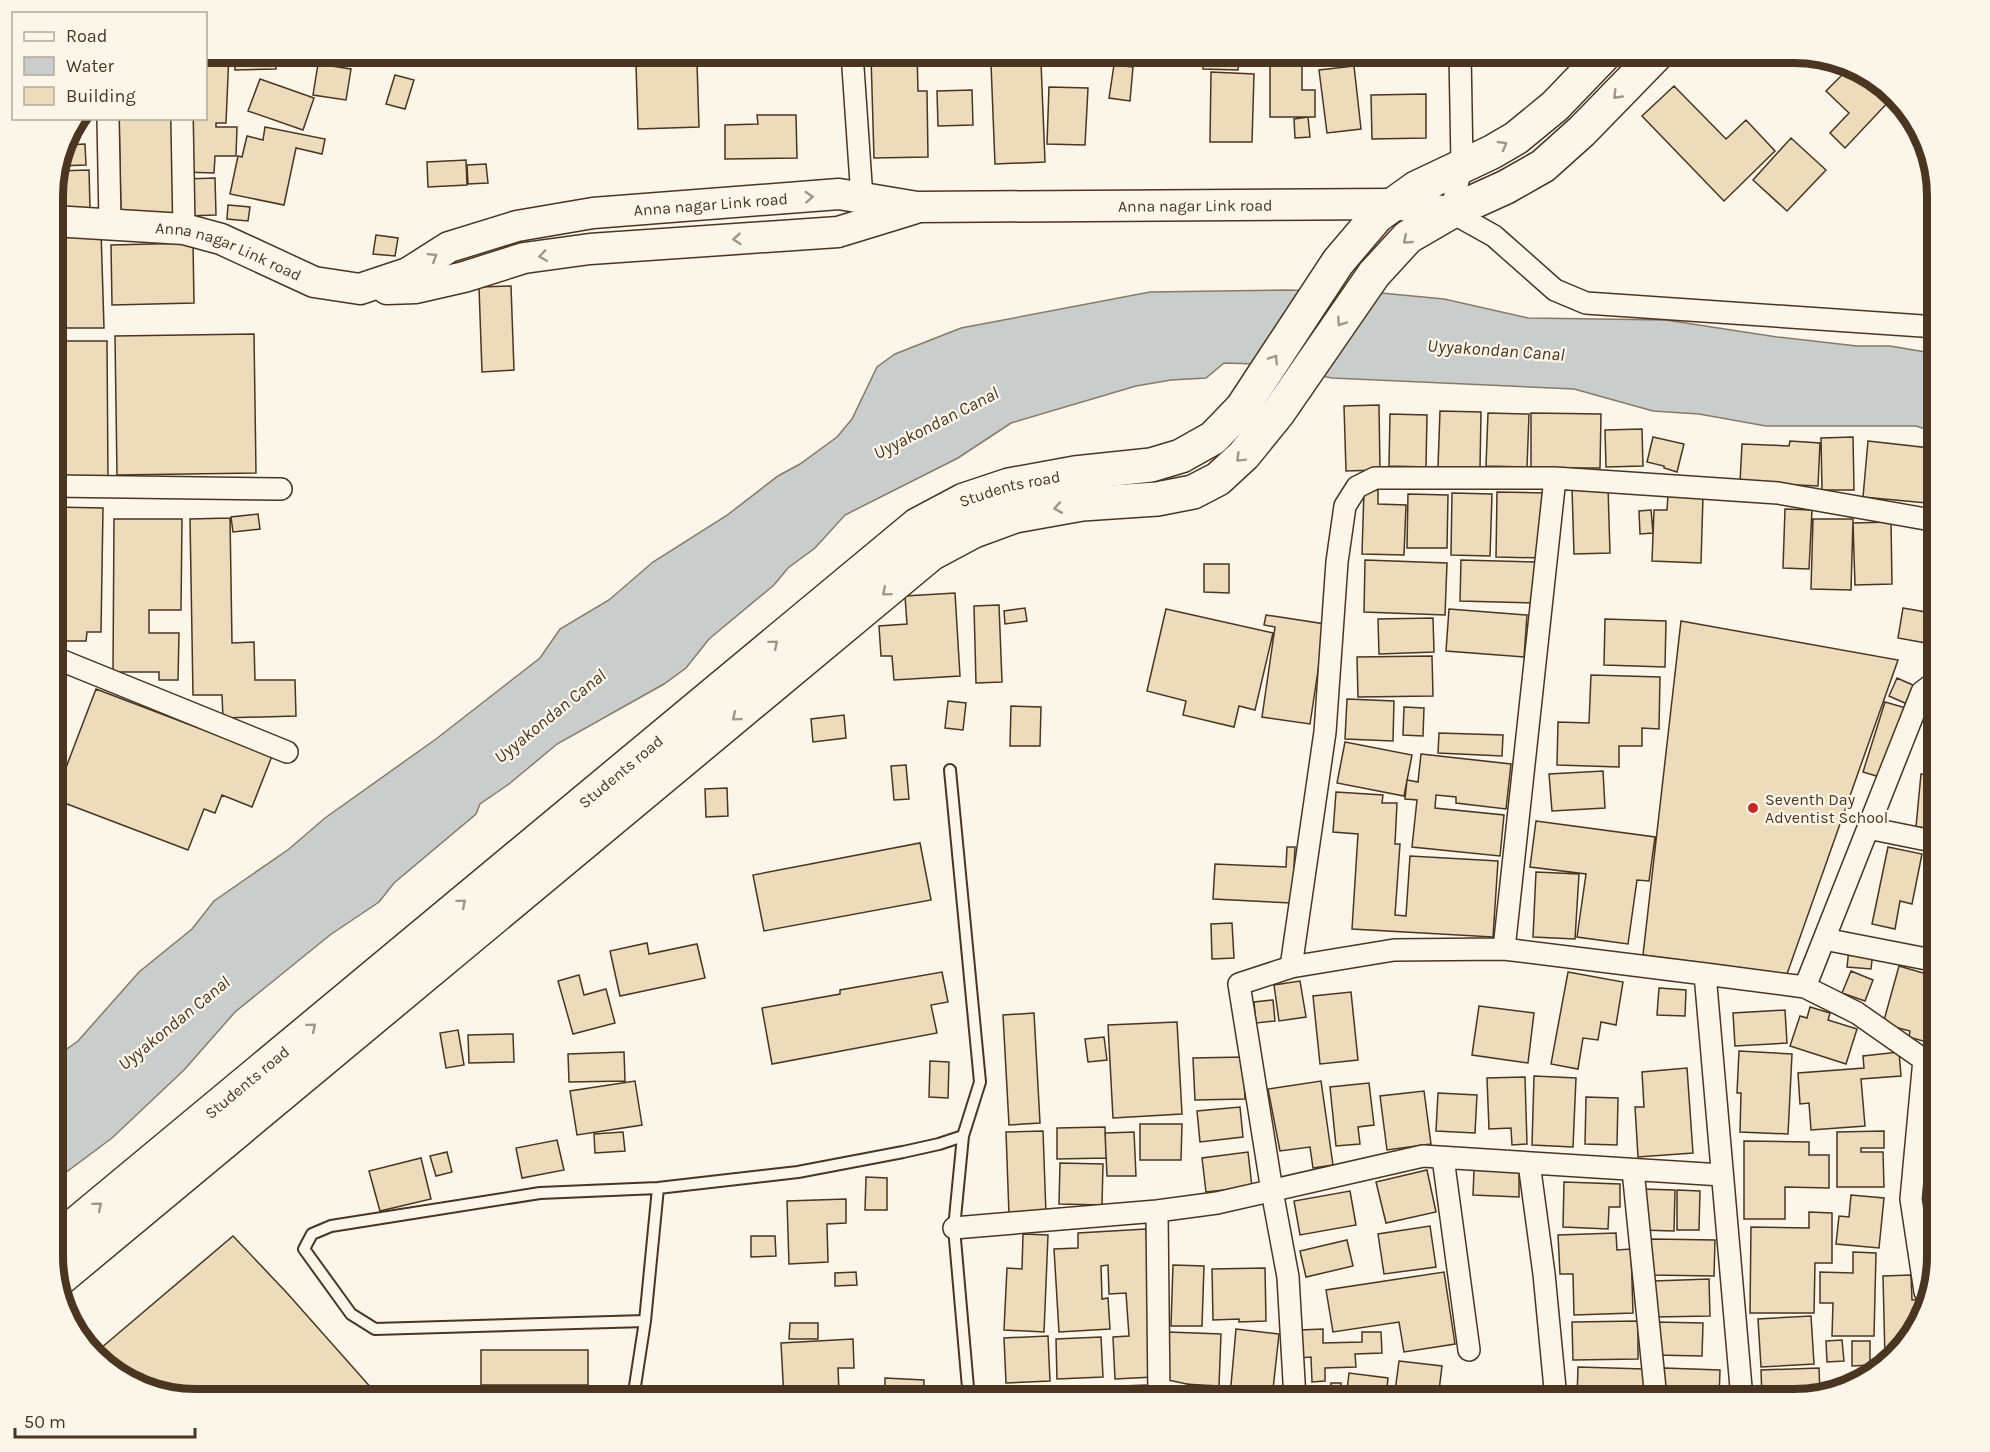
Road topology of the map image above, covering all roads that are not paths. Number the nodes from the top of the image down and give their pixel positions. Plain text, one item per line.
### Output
1 (853, 63) edge
2 (1460, 63) edge
3 (1589, 63) edge
4 (1647, 63) edge
5 (108, 120) edge
6 (182, 120) edge
7 (1462, 164) junction
8 (862, 198) junction
9 (1393, 204) junction
10 (917, 207) junction
11 (1451, 212) junction
12 (63, 221) edge
13 (110, 223) junction
14 (183, 229) junction
15 (360, 290) junction
16 (1927, 326) edge
17 (1555, 478) junction
18 (63, 486) edge
19 (281, 489) dead end
20 (1927, 519) edge
21 (63, 661) edge
22 (1927, 688) edge
23 (287, 752) dead end
24 (950, 770) dead end
25 (1868, 828) junction
26 (1927, 840) edge
27 (1824, 939) junction
28 (1504, 949) junction
29 (1927, 959) edge
30 (1291, 967) junction
31 (1705, 974) junction
32 (1805, 987) junction
33 (1927, 1061) edge
34 (1927, 1091) edge
35 (963, 1136) junction
36 (1443, 1158) junction
37 (1529, 1163) junction
38 (1633, 1170) junction
39 (1722, 1175) junction
40 (658, 1188) junction
41 (1272, 1191) junction
42 (1157, 1211) junction
43 (954, 1228) junction
44 (63, 1235) edge
45 (65, 1275) edge
46 (1924, 1283) edge
47 (645, 1320) junction
48 (1469, 1350) dead end
49 (635, 1389) edge
50 (968, 1389) edge
51 (1160, 1389) edge
52 (1294, 1389) edge
53 (1555, 1389) edge
54 (1655, 1389) edge
55 (1741, 1389) edge

1 - 8 street
2 - 7 street
7 -> 3 main road
4 -> 11 main road
5 - 13 street
6 - 14 street
7 - 9 main road
7 - 11 street
8 - 10 street, Anna nagar Link road
15 -> 8 street, Anna nagar Link road
9 - 10 street, Anna nagar Link road
9 - 11 street, Anna nagar Link road
44 -> 9 main road, Students road
10 -> 15 street
11 - 16 street
11 -> 45 main road
12 - 13 street, Anna nagar Link road
13 - 14 street, Anna nagar Link road
14 - 15 street, Anna nagar Link road
17 - 20 street
17 - 28 street
17 - 30 street
18 - 19 street
21 - 23 street
22 - 25 street
24 - 35 lane
25 - 26 street
25 - 27 street
27 - 29 street
27 - 32 street
28 - 30 street
28 - 31 street
30 - 41 street
31 - 32 street
31 - 39 street
32 - 33 street
34 - 46 street
35 - 40 lane
35 - 43 lane
36 - 37 street
36 - 41 street
36 - 48 street
37 - 38 street
37 - 53 street
38 - 39 street
38 - 54 street
39 - 55 street
40 - 47 lane
40 - 47 lane
41 - 42 street
41 - 52 street
42 - 43 street
42 - 51 street
43 - 50 lane
47 - 49 lane

